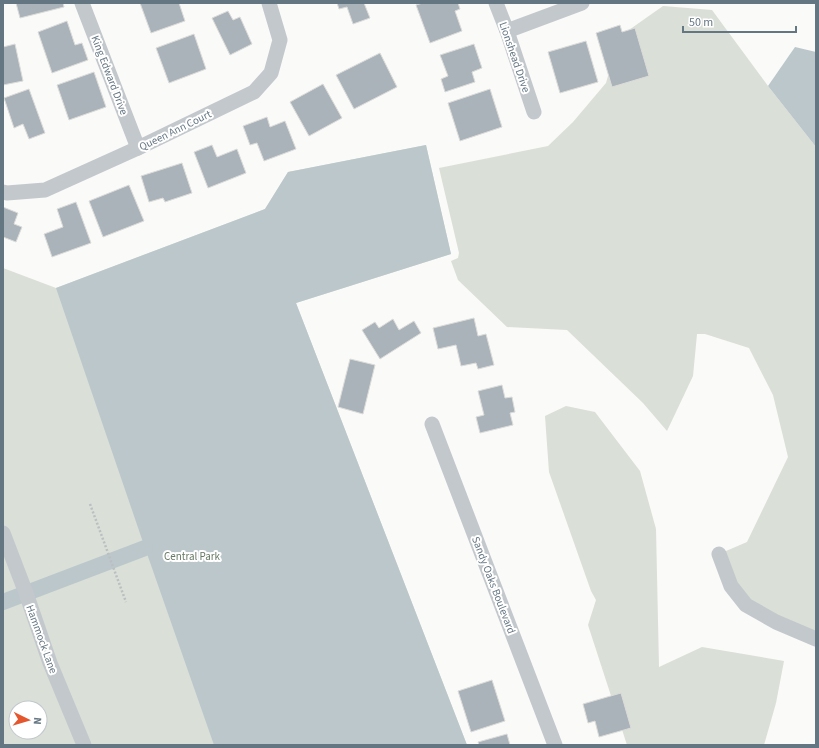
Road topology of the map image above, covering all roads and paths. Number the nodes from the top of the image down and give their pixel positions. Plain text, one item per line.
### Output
1 (82, 3) edge
2 (269, 3) edge
3 (496, 3) edge
4 (582, 3) edge
5 (507, 31) junction
6 (534, 112) dead end
7 (138, 148) junction
8 (3, 192) edge
9 (432, 424) dead end
10 (90, 504) dead end
11 (3, 533) edge
12 (719, 554) dead end
13 (126, 602) dead end
14 (816, 639) edge
15 (82, 741) edge
16 (556, 745) edge

1 - 7 street, King Edward Drive
2 - 7 street, Queen Ann Court
3 - 5 street, Lionshead Drive
4 - 5 street
5 - 6 street, Lionshead Drive
7 - 8 street, Queen Ann Court
9 - 16 street, Sandy Oaks Boulevard
10 - 13 path
11 - 15 street, Hammock Lane
12 - 14 street

